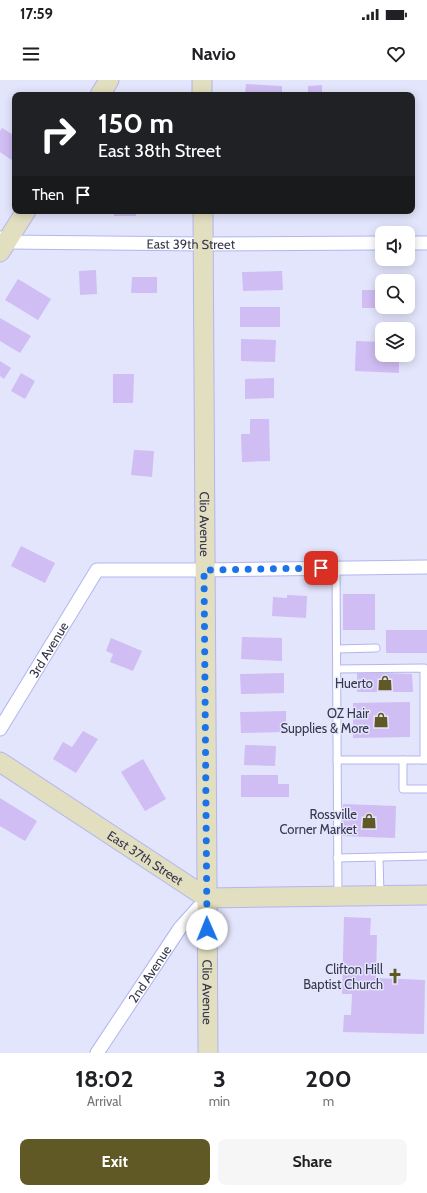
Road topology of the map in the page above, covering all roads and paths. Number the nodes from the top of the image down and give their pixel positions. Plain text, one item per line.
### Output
1 (109, 80) edge
2 (202, 80) edge
3 (102, 92) edge
4 (202, 92) edge
5 (24, 214) edge
6 (203, 214) edge
7 (375, 243) edge
8 (415, 243) edge
9 (427, 243) edge
10 (2, 244) edge
11 (203, 244) junction
12 (427, 567) edge
13 (336, 568) junction
14 (204, 570) junction
15 (376, 648) dead end
16 (337, 649) junction
17 (336, 668) junction
18 (425, 675) edge
19 (425, 694) edge
20 (0, 729) edge
21 (426, 730) edge
22 (337, 760) junction
23 (403, 760) junction
24 (425, 760) edge
25 (0, 762) edge
26 (427, 789) edge
27 (427, 856) edge
28 (379, 857) junction
29 (337, 858) junction
30 (427, 895) edge
31 (338, 896) junction
32 (380, 896) junction
33 (207, 898) junction
34 (97, 1053) edge
35 (208, 1053) edge

1 - 3 street
2 - 4 street
5 - 10 street
6 - 11 street, Clio Avenue
7 - 11 street, East 39th Street
8 - 9 street
10 - 11 street, East 39th Street
11 - 14 street, Clio Avenue
12 - 13 street
13 - 14 street
13 - 16 lane
14 - 20 street, 3rd Avenue
14 - 33 street, Clio Avenue
15 - 16 lane
16 - 17 lane
17 - 18 lane
17 - 22 lane
18 - 19 lane
19 - 21 lane
21 - 24 lane
22 - 23 lane
22 - 29 lane
23 - 24 lane
23 - 26 lane
25 - 33 street, East 37th Street
27 - 28 lane
28 - 29 lane
28 - 32 lane
29 - 31 lane
30 - 32 street
31 - 32 street
31 - 33 street
33 - 34 street, 2nd Avenue
33 - 35 street, Clio Avenue

